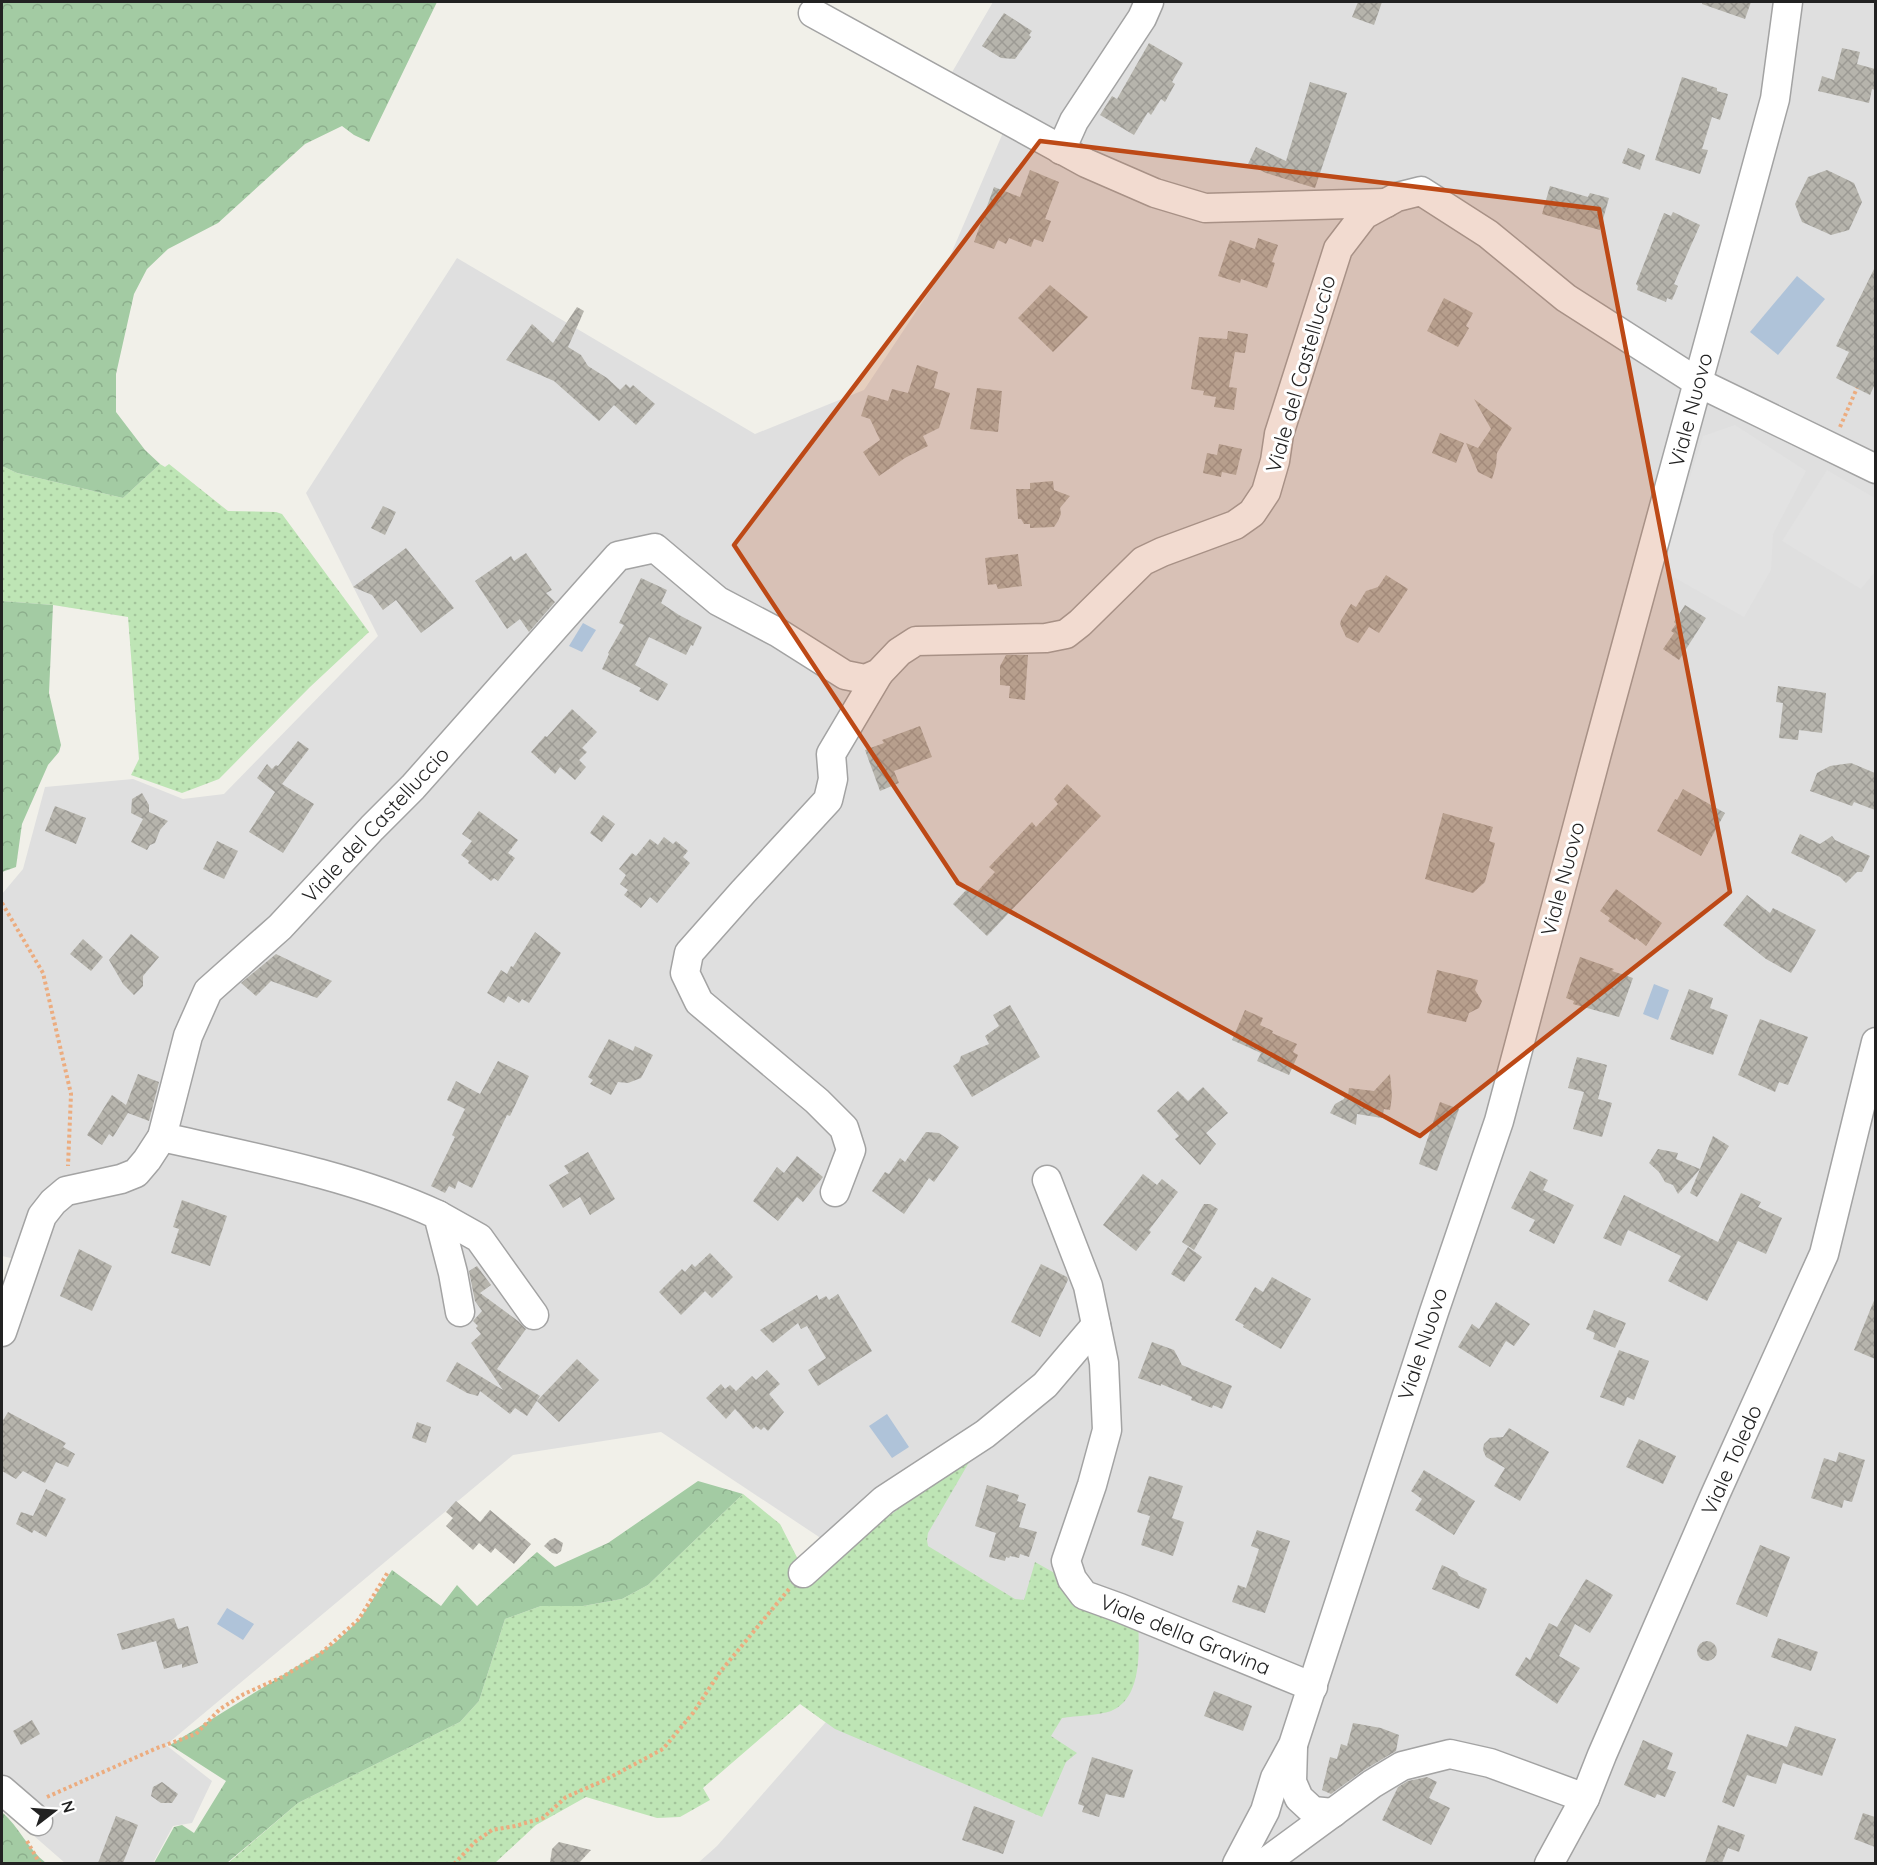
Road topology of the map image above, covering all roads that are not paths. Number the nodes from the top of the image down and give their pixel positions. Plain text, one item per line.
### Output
1 (1149, 2) edge
2 (1788, 2) edge
3 (813, 14) dead end
4 (1061, 150) junction
5 (1386, 203) junction
6 (1699, 383) junction
7 (1875, 469) edge
8 (879, 673) junction
9 (1875, 1042) edge
10 (162, 1137) junction
11 (1047, 1180) dead end
12 (835, 1192) dead end
13 (438, 1215) junction
14 (460, 1312) dead end
15 (534, 1315) dead end
16 (1096, 1325) junction
17 (2, 1332) edge
18 (803, 1573) road end
19 (1313, 1687) junction
20 (1293, 1745) junction
21 (1293, 1782) junction
22 (1585, 1798) junction
23 (1265, 1811) junction
24 (1333, 1813) junction
25 (1273, 1857) edge
26 (1237, 1863) edge
27 (1549, 1863) edge

1 - 4 street
2 - 6 street, Viale Nuovo
3 - 4 street
4 - 5 street
5 - 6 street, Viale del Castelluccio
5 - 8 street, Viale del Castelluccio
6 - 7 street
6 - 19 street, Viale Nuovo
8 - 10 street, Viale del Castelluccio
8 - 12 street, Viale del Castelluccio
9 - 22 street, Viale Toledo
10 - 13 street
10 - 17 street, Viale del Castelluccio
11 - 16 street, Viale della Gravina
13 - 14 street
13 - 15 street
16 - 18 street
16 - 19 street, Viale della Gravina
19 - 20 street, Viale Nuovo
20 - 21 street, Viale Nuovo
20 - 23 street, Viale Nuovo
21 - 24 street
21 - 25 street, Viale Nuovo
22 - 24 street
22 - 27 street, Viale Toledo
23 - 25 street
23 - 26 street, Viale Nuovo
24 - 25 street

